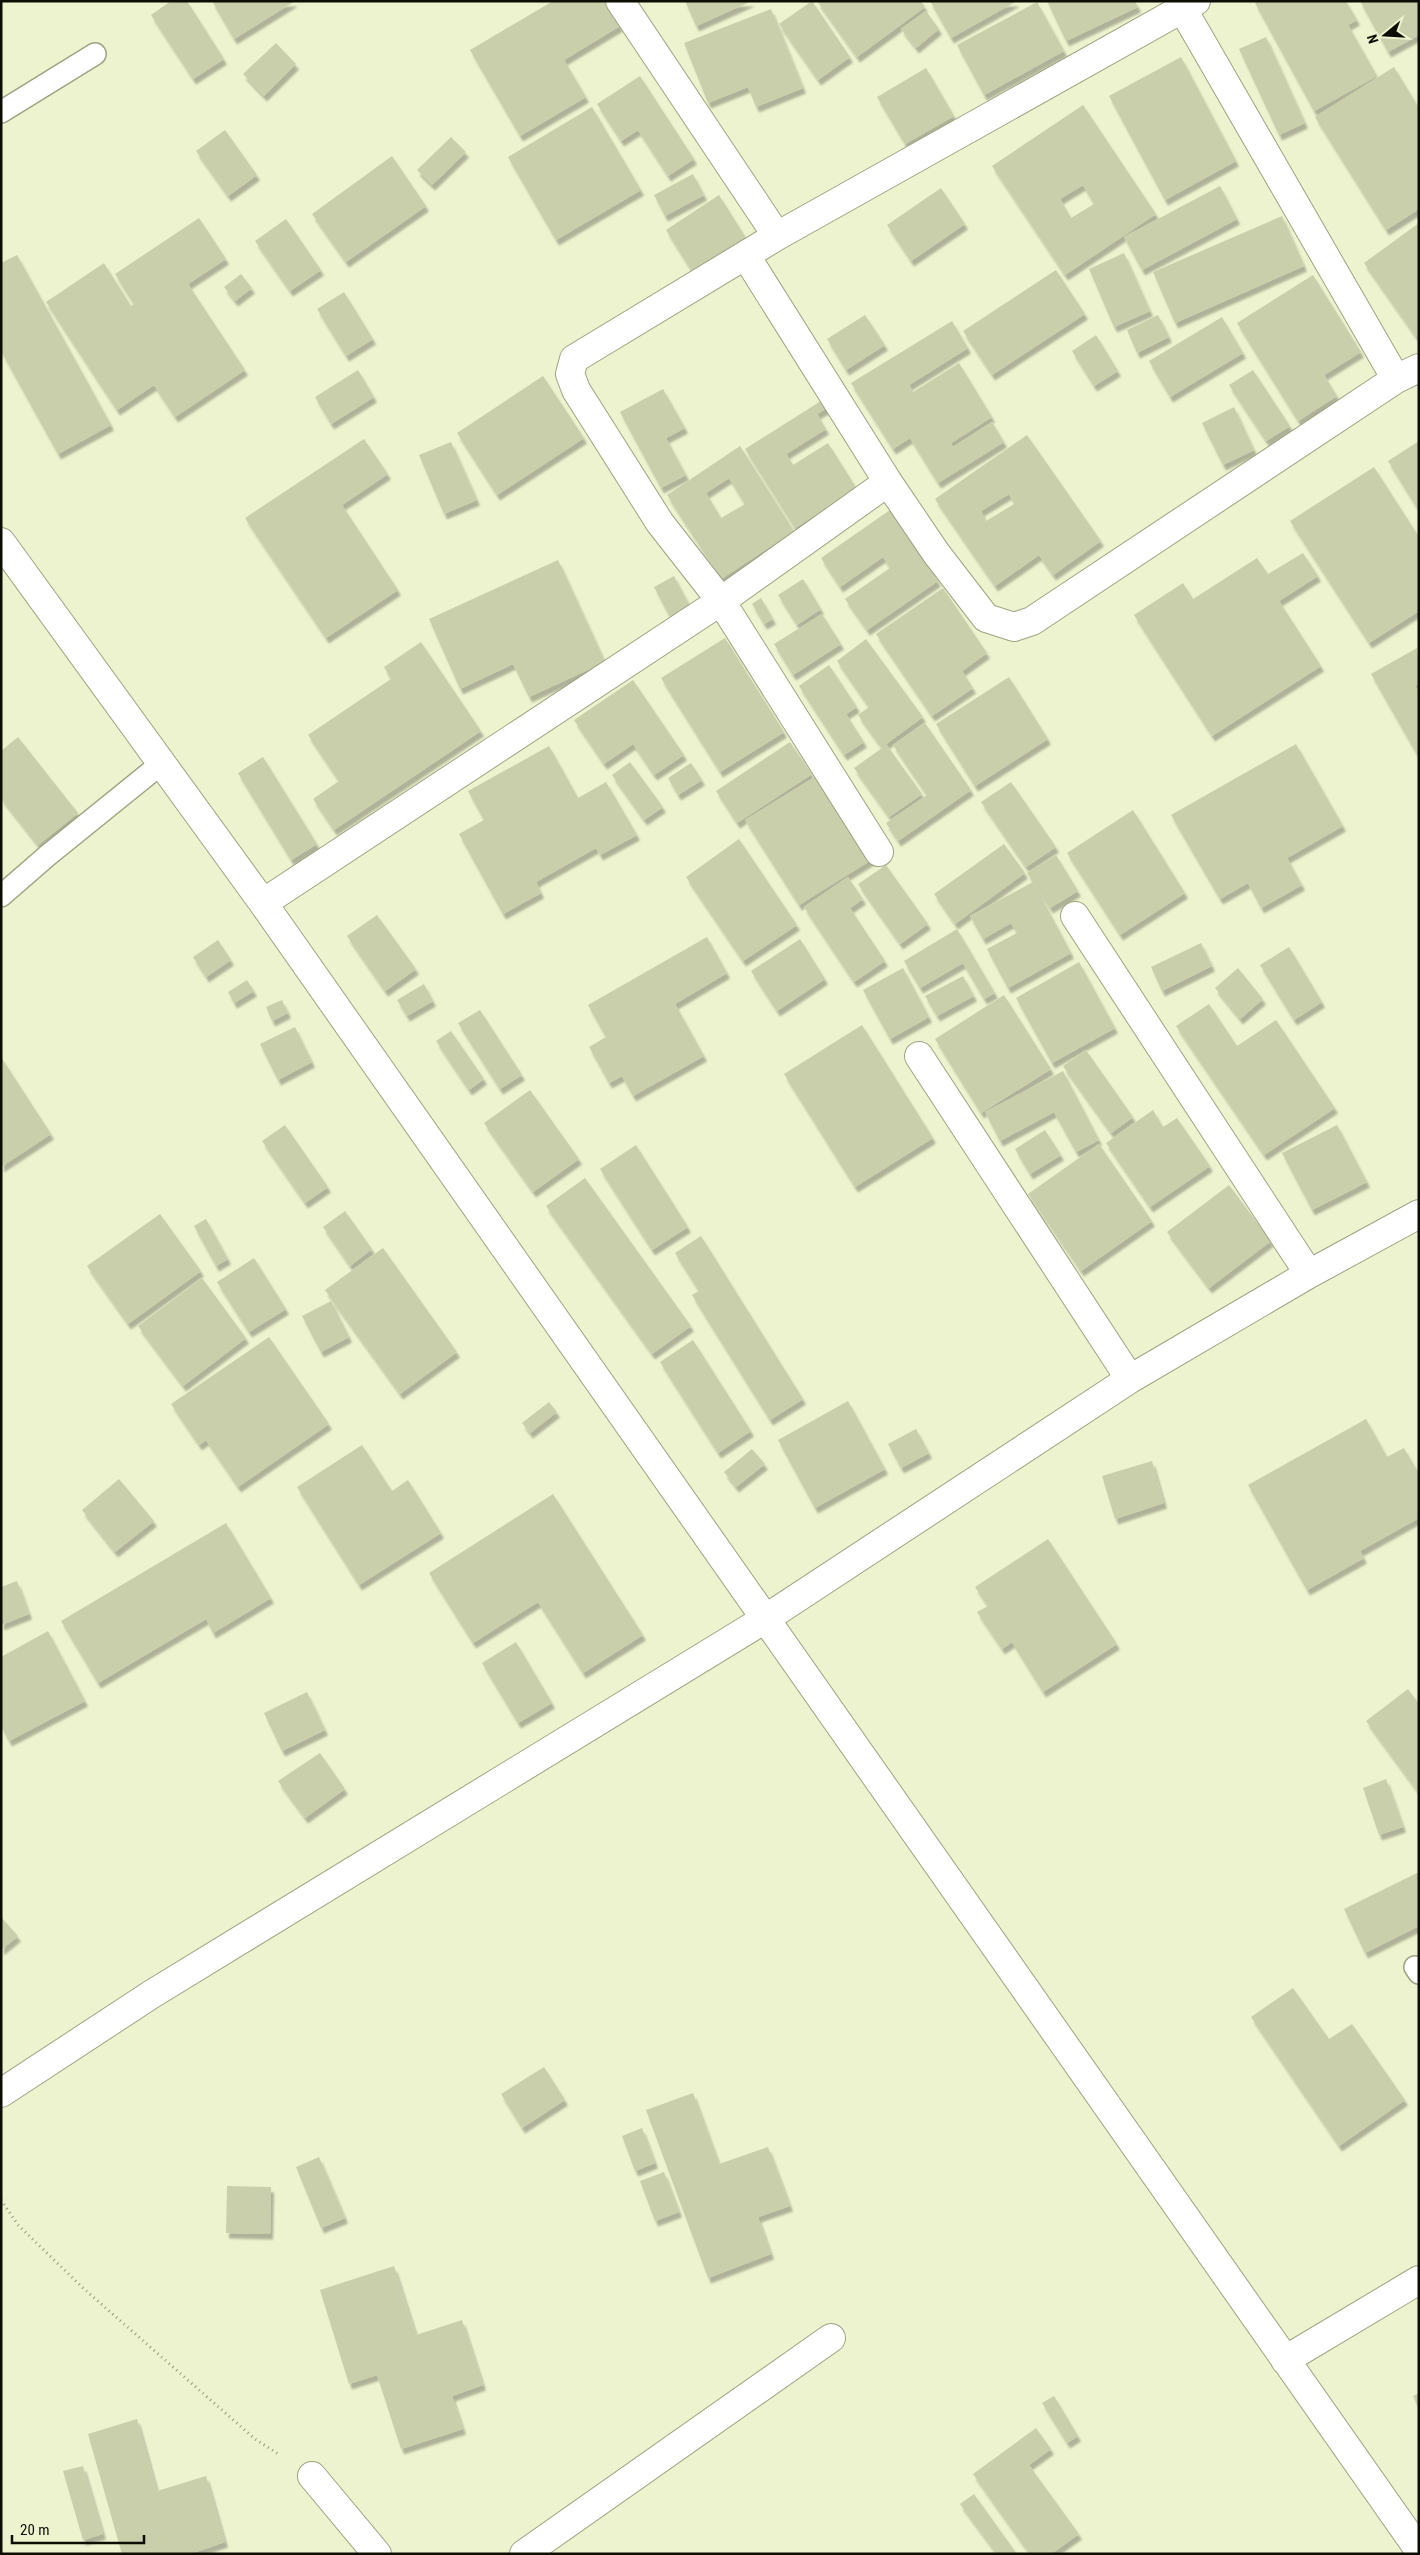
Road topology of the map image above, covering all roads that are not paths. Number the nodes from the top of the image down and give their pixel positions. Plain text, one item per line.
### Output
1 (620, 1) edge
2 (1186, 4) edge
3 (95, 54) dead end
4 (1, 112) edge
5 (777, 236) junction
6 (746, 256) junction
7 (1407, 374) edge
8 (888, 482) junction
9 (1, 542) edge
10 (721, 601) junction
11 (162, 763) junction
12 (878, 852) dead end
13 (1, 896) edge
14 (263, 903) junction
15 (1075, 916) dead end
16 (919, 1056) dead end
17 (1419, 1214) edge
18 (1309, 1274) junction
19 (1130, 1379) junction
20 (765, 1620) junction
21 (1, 2093) edge
22 (1419, 2280) edge
23 (831, 2338) dead end
24 (1285, 2360) junction
25 (312, 2476) road end
26 (1419, 2550) edge
27 (377, 2554) edge
28 (524, 2554) edge

1 - 5 street
2 - 5 street
2 - 7 street
3 - 4 lane
5 - 6 street
6 - 8 street
6 - 10 street
7 - 8 street
8 - 10 street
9 - 11 street
10 - 12 street
10 - 14 street
11 - 13 lane
11 - 14 street
14 - 20 street
15 - 18 street
16 - 19 street
17 - 18 street
18 - 19 street
19 - 20 street
20 - 21 street
20 - 24 street
22 - 24 street
23 - 28 street
24 - 26 street
25 - 27 street

